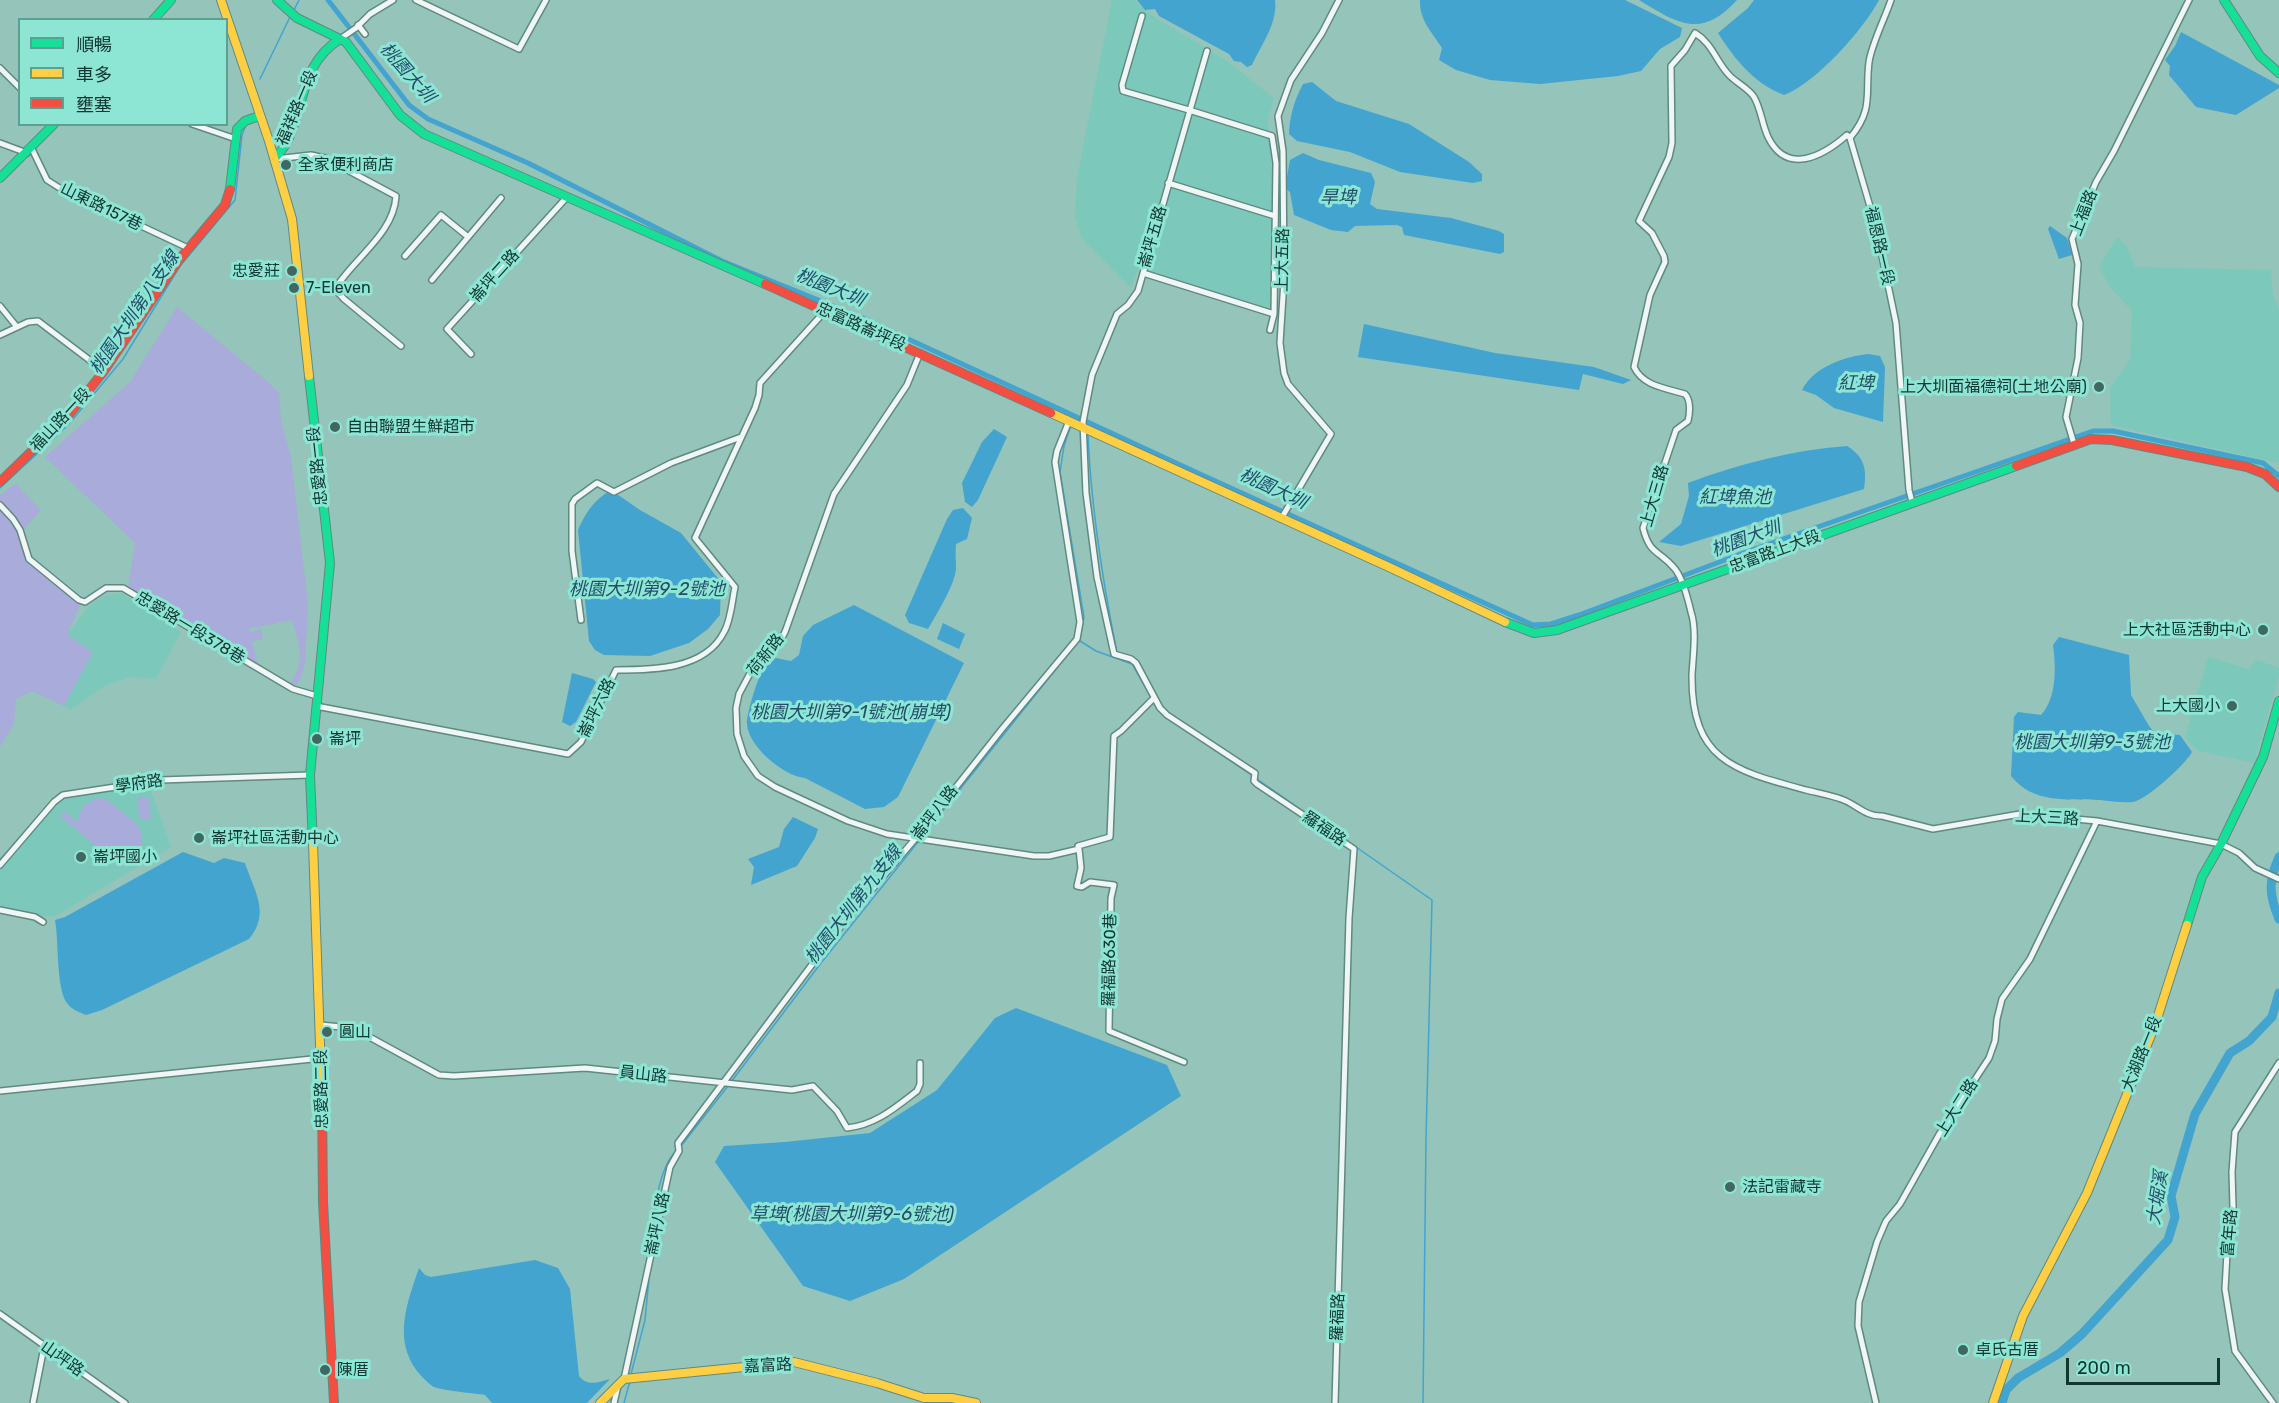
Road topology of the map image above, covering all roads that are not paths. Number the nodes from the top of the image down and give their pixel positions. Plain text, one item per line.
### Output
1 (171, 0) edge
2 (221, 0) edge
3 (277, 0) edge
4 (393, 0) edge
5 (416, 0) edge
6 (546, 0) edge
7 (1339, 0) edge
8 (1892, 0) edge
9 (2189, 0) edge
10 (2224, 0) edge
11 (1142, 16) dead end
12 (155, 18) edge
13 (227, 18) edge
14 (228, 21) edge
15 (357, 27) junction
16 (365, 34) dead end
17 (344, 38) junction
18 (1207, 51) dead end
19 (0, 68) edge
20 (2279, 73) edge
21 (18, 86) edge
22 (1189, 110) junction
23 (260, 116) junction
24 (52, 126) edge
25 (198, 126) edge
26 (1280, 136) junction
27 (1850, 138) junction
28 (236, 139) junction
29 (0, 143) edge
30 (1274, 144) junction
31 (29, 151) junction
32 (275, 159) junction
33 (0, 178) edge
34 (1168, 183) junction
35 (567, 197) junction
36 (501, 198) dead end
37 (1275, 216) junction
38 (467, 236) junction
39 (188, 248) junction
40 (405, 256) dead end
41 (1143, 273) junction
42 (432, 280) dead end
43 (0, 306) edge
44 (826, 310) junction
45 (1274, 314) junction
46 (17, 327) junction
47 (1270, 330) dead end
48 (0, 335) edge
49 (401, 346) dead end
50 (920, 353) junction
51 (471, 354) dead end
52 (104, 371) junction
53 (1069, 421) junction
54 (1083, 424) junction
55 (741, 437) junction
56 (2073, 443) junction
57 (0, 482) edge
58 (2279, 487) edge
59 (1911, 500) junction
60 (0, 506) edge
61 (1281, 518) junction
62 (1682, 585) junction
63 (581, 620) dead end
64 (317, 696) junction
65 (1154, 698) junction
66 (2279, 701) edge
67 (316, 705) junction
68 (310, 775) junction
69 (2097, 820) junction
70 (915, 839) junction
71 (2221, 844) junction
72 (1079, 849) junction
73 (0, 865) edge
74 (2279, 879) edge
75 (0, 910) edge
76 (44, 922) dead end
77 (320, 1025) junction
78 (322, 1058) junction
79 (1184, 1062) dead end
80 (920, 1063) dead end
81 (2279, 1063) edge
82 (724, 1082) junction
83 (0, 1091) edge
84 (0, 1314) edge
85 (44, 1347) junction
86 (621, 1382) junction
87 (33, 1403) edge
88 (124, 1403) edge
89 (334, 1403) edge
90 (600, 1403) edge
91 (614, 1403) edge
92 (976, 1403) edge
93 (1335, 1403) edge
94 (1876, 1403) edge
95 (1993, 1403) edge
96 (2273, 1403) edge

1 - 12 street
2 - 13 street, 忠愛路一段
3 - 17 street, 忠富路崙坪段
4 - 15 street
5 - 6 street
7 - 26 street, 上大五路
8 - 27 street
9 - 56 street, 上福路
10 - 20 street
11 - 22 street
14 - 23 street, 忠愛路一段
15 - 16 street
15 - 17 street
17 - 32 street, 福祥路一段
17 - 35 street, 忠富路崙坪段
18 - 22 street, 崙坪五路
19 - 21 street
22 - 30 street
22 - 34 street, 崙坪五路
23 - 28 street
23 - 32 street, 忠愛路一段
24 - 31 street
25 - 28 street
26 - 30 street
26 - 61 street, 上大五路
27 - 59 street, 福恩路一段
27 - 62 street, 上大三路
28 - 39 street, 福山路一段
29 - 31 street
30 - 37 street
31 - 33 street
31 - 39 street, 山東路157巷
32 - 49 street
32 - 64 street, 忠愛路一段
34 - 37 street
34 - 41 street, 崙坪五路
35 - 44 street, 忠富路崙坪段
35 - 51 street, 崙坪二路
36 - 38 street
37 - 45 street
38 - 40 street
38 - 42 street
39 - 52 street, 福山路一段
41 - 45 street
41 - 54 street, 崙坪五路
43 - 46 street
44 - 50 street, 忠富路崙坪段
44 - 55 street, 崙坪六路
45 - 47 street
46 - 48 street
46 - 52 street
50 - 53 street, 忠富路崙坪段
50 - 70 street, 荷新路
52 - 57 street, 福山路一段
53 - 54 street, 忠富路崙坪段
53 - 70 street, 崙坪八路
54 - 61 street, 忠富路崙坪段
54 - 65 street, 羅福路
55 - 63 street
55 - 67 street, 崙坪六路
56 - 58 street, 忠富路上大段
56 - 59 street, 忠富路上大段
59 - 62 street, 忠富路上大段
60 - 64 street, 忠愛路一段378巷
61 - 62 street, 忠富路上大段
62 - 69 street, 上大三路
64 - 67 street, 忠愛路一段
65 - 72 street, 荷新路
65 - 93 street, 羅福路
66 - 71 street, 大湖路一段
67 - 68 street, 忠愛路一段
68 - 73 street, 學府路
68 - 77 street, 忠愛路二段
69 - 71 street, 上大三路
69 - 94 street, 上大二路
70 - 72 street, 荷新路
70 - 82 street, 崙坪八路
71 - 74 street
71 - 95 street, 大湖路一段
72 - 79 street, 羅福路630巷
75 - 76 street
77 - 78 street, 忠愛路二段
77 - 82 street, 員山路
78 - 83 street
78 - 89 street, 忠愛路二段
80 - 82 street, 員山路
81 - 96 street, 富年路
82 - 86 street, 崙坪八路
84 - 85 street, 山坪路
85 - 87 street
85 - 88 street, 山坪路
86 - 90 street
86 - 91 street, 崙坪八路
86 - 92 street, 嘉富路

